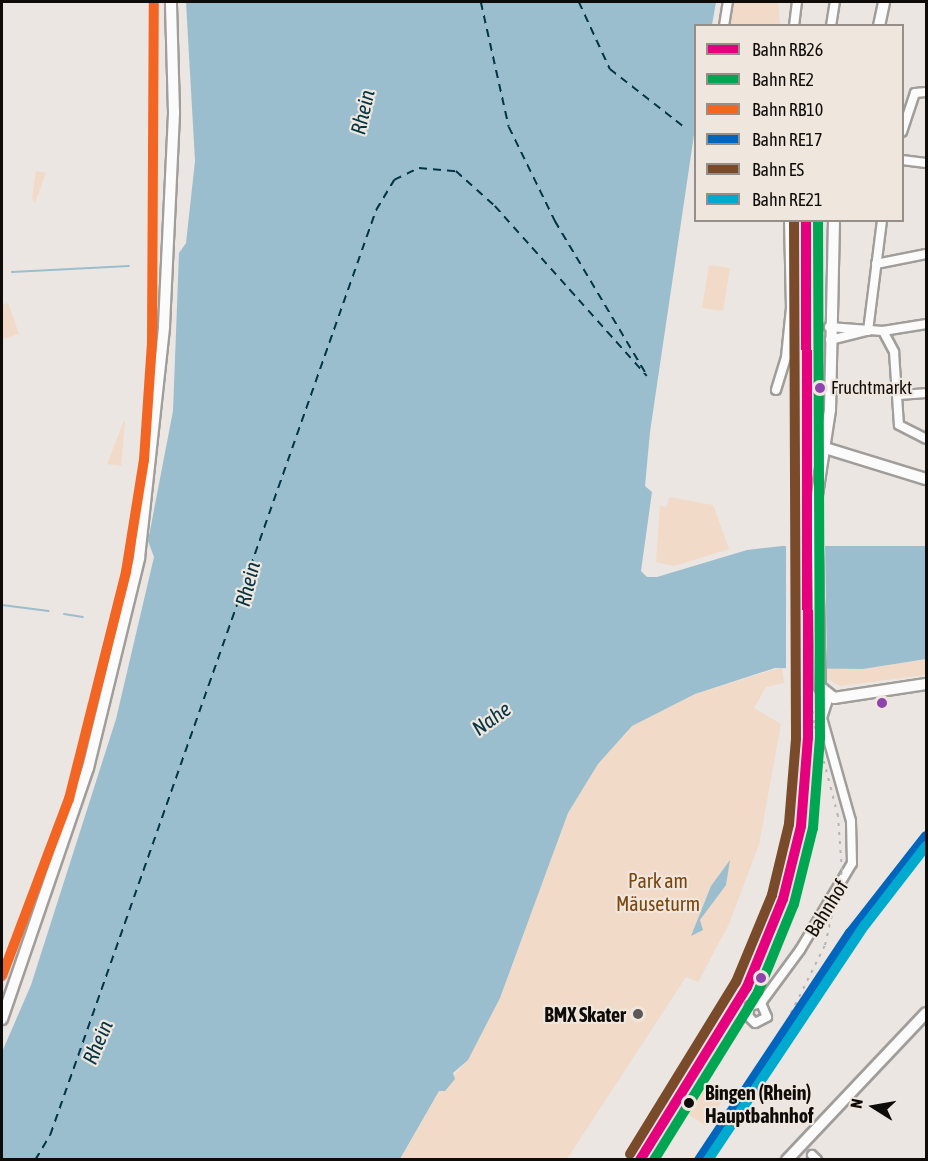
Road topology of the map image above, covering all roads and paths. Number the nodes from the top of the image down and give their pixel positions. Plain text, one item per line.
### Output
1 (171, 2) edge
2 (728, 2) edge
3 (797, 2) edge
4 (835, 2) edge
5 (884, 2) edge
6 (724, 24) edge
7 (794, 24) edge
8 (831, 24) edge
9 (879, 24) edge
10 (927, 92) edge
11 (904, 129) edge
12 (904, 160) edge
13 (927, 163) edge
14 (789, 222) edge
15 (834, 222) edge
16 (882, 222) edge
17 (927, 254) edge
18 (876, 264) junction
19 (927, 324) edge
20 (829, 327) junction
21 (868, 331) junction
22 (883, 331) junction
23 (830, 340) junction
24 (776, 390) dead end
25 (927, 393) edge
26 (899, 395) junction
27 (927, 439) edge
28 (825, 448) junction
29 (927, 479) edge
30 (927, 684) edge
31 (829, 697) junction
32 (760, 1003) dead end
33 (927, 1013) edge
34 (2, 1019) edge
35 (787, 1160) edge

1 - 34 main road
2 - 6 street
3 - 7 street
4 - 8 street
5 - 9 main road
10 - 11 street
12 - 13 street
14 - 24 street
15 - 20 main road
16 - 18 street
17 - 18 street
18 - 21 street
19 - 22 street
20 - 21 street
20 - 23 main road
21 - 22 street
21 - 23 street
22 - 26 street
23 - 28 main road
25 - 26 street
26 - 27 street
28 - 29 main road
28 - 31 main road
30 - 31 main road
31 - 32 street, Bahnhof
33 - 35 main road

